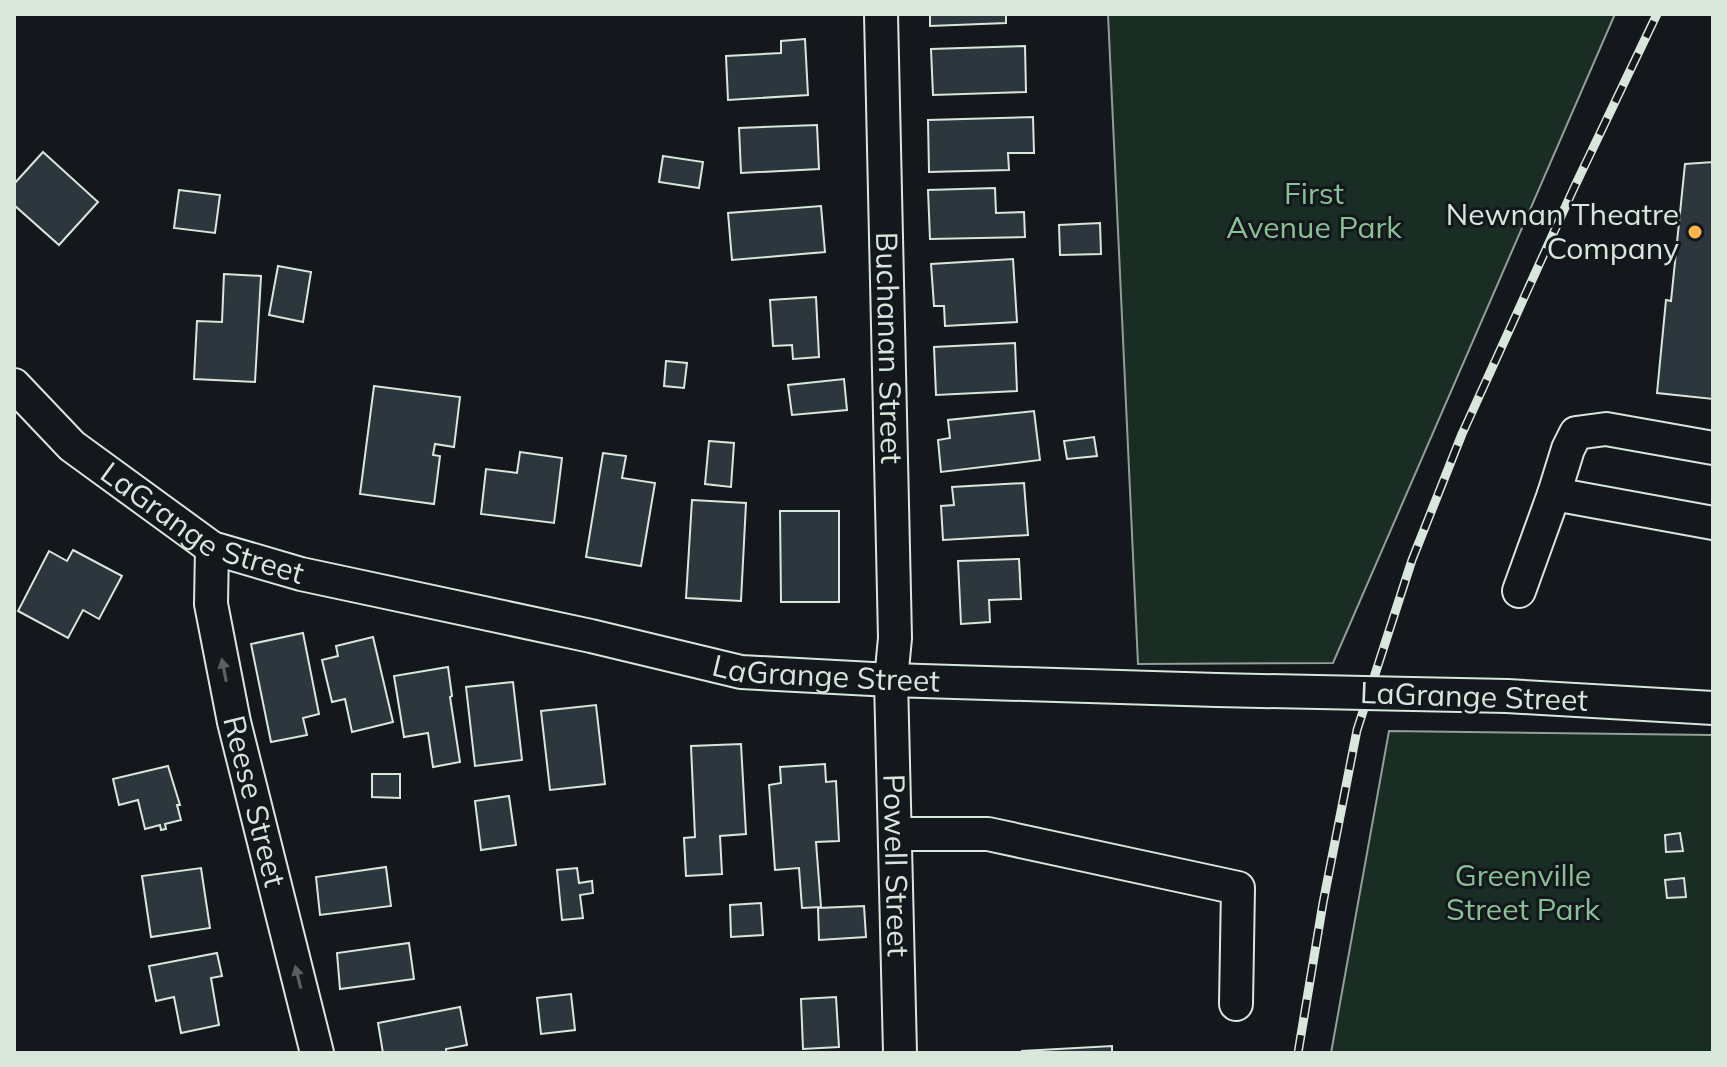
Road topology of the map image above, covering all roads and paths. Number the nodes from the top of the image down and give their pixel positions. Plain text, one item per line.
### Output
1 (881, 14) edge
2 (14, 385) edge
3 (1713, 448) edge
4 (1554, 494) junction
5 (1713, 523) edge
6 (212, 548) junction
7 (1519, 591) dead end
8 (891, 680) junction
9 (1713, 708) edge
10 (895, 834) junction
11 (1236, 1004) dead end
12 (317, 1053) edge
13 (900, 1053) edge

1 - 8 street, Buchanan Street
2 - 6 street, LaGrange Street
3 - 4 street
4 - 5 street
4 - 7 street
6 - 8 street, LaGrange Street
12 -> 6 street, Reese Street
8 - 9 street, LaGrange Street, bridge
8 - 10 street, Powell Street
10 - 11 street
10 - 13 street, Powell Street

